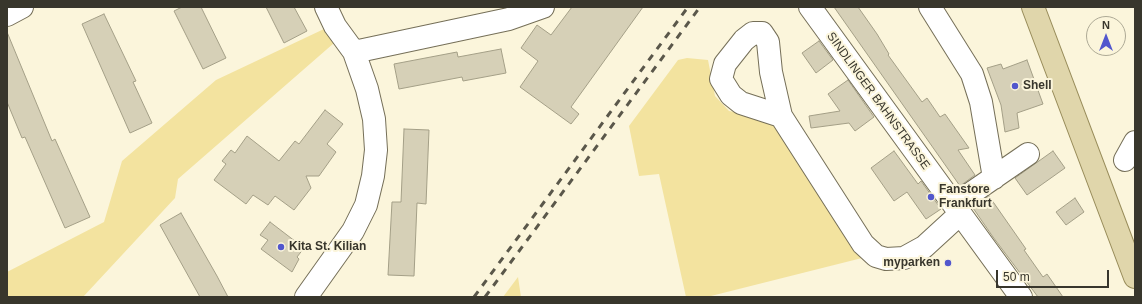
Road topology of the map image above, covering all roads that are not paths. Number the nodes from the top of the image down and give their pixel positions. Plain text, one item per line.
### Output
1 (22, 7) edge
2 (326, 7) edge
3 (543, 7) edge
4 (810, 7) edge
5 (930, 7) edge
6 (1033, 7) edge
7 (7, 15) edge
8 (354, 52) junction
9 (781, 116) dead end
10 (1028, 154) dead end
11 (994, 178) junction
12 (957, 210) junction
13 (1133, 271) edge
14 (1135, 289) edge
15 (306, 297) edge
16 (1021, 297) edge

1 - 7 street
2 - 8 street
3 - 8 street
4 - 12 street, SINDLINGER BAHNSTRASSE
5 - 11 street
6 - 13 main road
8 - 15 street
9 - 12 street
10 - 11 street
11 - 12 street
12 - 16 street, SINDLINGER BAHNSTRASSE
13 - 14 main road

